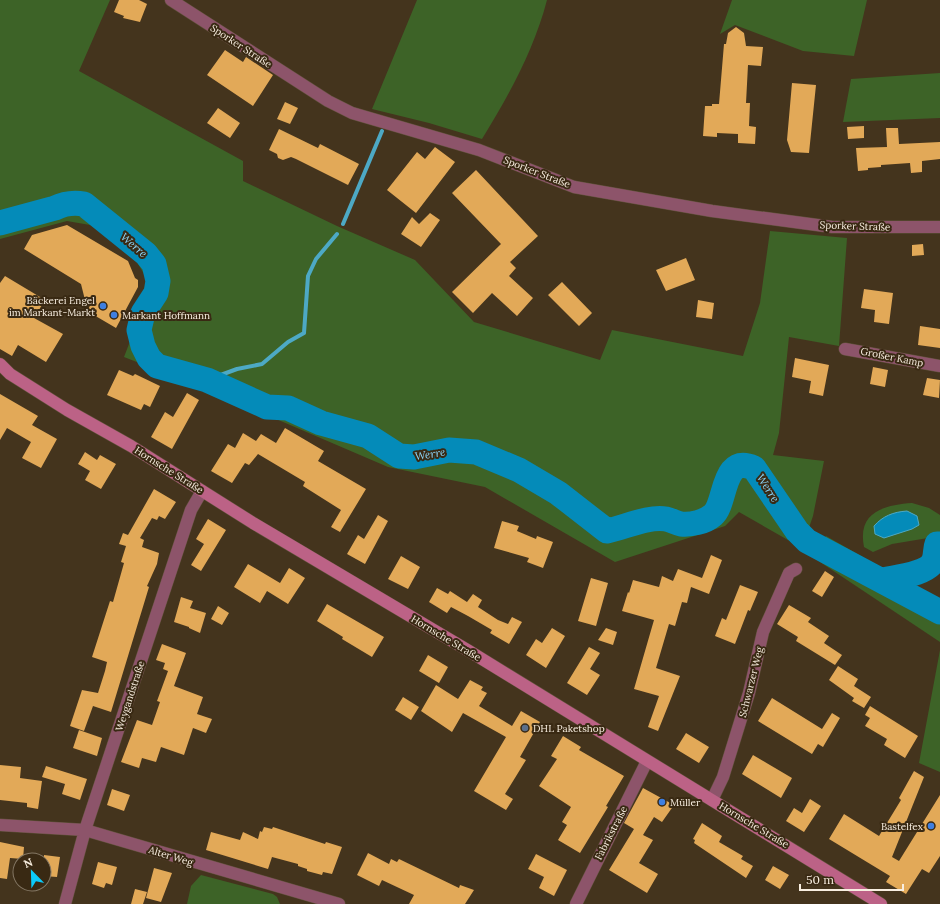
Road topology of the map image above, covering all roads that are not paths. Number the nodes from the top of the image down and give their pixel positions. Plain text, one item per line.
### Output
1 (171, 0) edge
2 (940, 227) edge
3 (845, 348) dead end
4 (0, 364) edge
5 (940, 366) edge
6 (5, 374) edge
7 (202, 491) junction
8 (796, 569) dead end
9 (647, 762) junction
10 (712, 800) junction
11 (0, 825) edge
12 (85, 830) junction
13 (65, 904) edge
14 (339, 904) edge
15 (576, 904) edge
16 (881, 904) edge

1 - 2 street, Sporker Straße
3 - 5 street, Großer Kamp
4 - 6 main road, Hornsche Straße
6 - 7 main road, Hornsche Straße
7 - 9 main road, Hornsche Straße
7 - 12 street, Weygandstraße
8 - 10 street, Schwarzer Weg
9 - 10 main road, Hornsche Straße
9 - 15 street, Fabrikstraße
10 - 16 main road, Hornsche Straße
11 - 12 street, Alter Weg
12 - 13 street, Weygandstraße
12 - 14 street, Alter Weg

